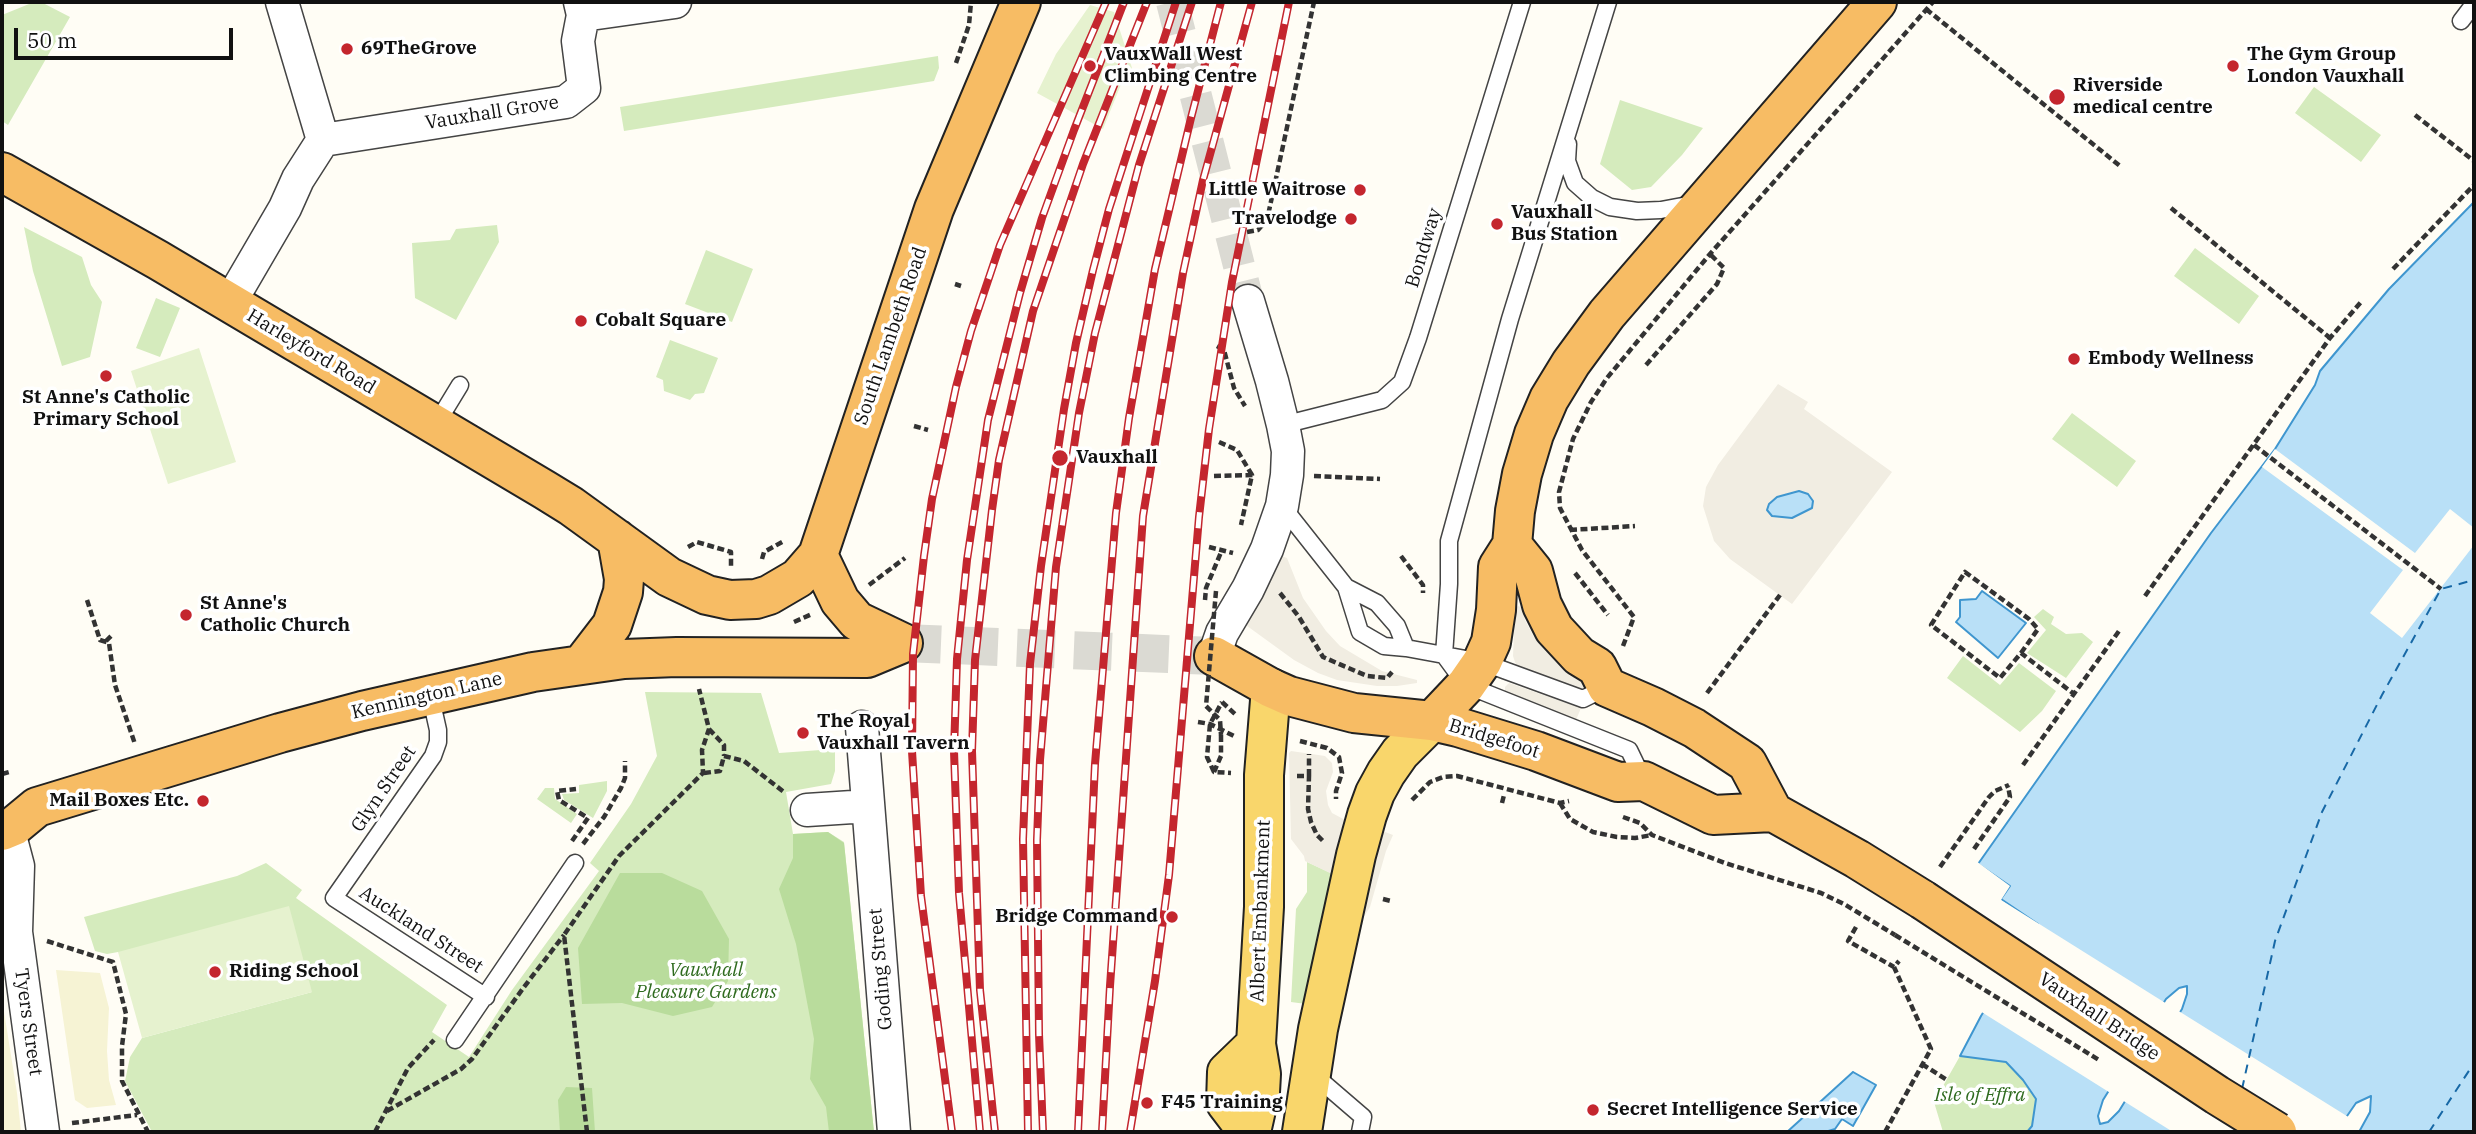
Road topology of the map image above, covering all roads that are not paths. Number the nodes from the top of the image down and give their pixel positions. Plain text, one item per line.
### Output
1 (282, 2) edge
2 (675, 2) edge
3 (1021, 2) edge
4 (1522, 2) edge
5 (1608, 2) edge
6 (1877, 2) edge
7 (2474, 4) edge
8 (581, 8) edge
9 (2461, 21) dead end
10 (1568, 128) junction
11 (323, 141) junction
12 (2, 172) edge
13 (1703, 202) junction
14 (1248, 301) tunnel mouth
15 (229, 304) junction
16 (460, 385) dead end
17 (1283, 425) junction
18 (435, 426) junction
19 (1282, 506) junction
20 (617, 539) junction
21 (1512, 545) junction
22 (818, 555) junction
23 (1346, 587) junction
24 (1406, 648) junction
25 (1214, 656) joint
26 (582, 664) junction
27 (1464, 668) junction
28 (1606, 687) junction
29 (1271, 688) junction
30 (430, 694) junction
31 (1432, 720) junction
32 (862, 727) dead end
33 (1644, 781) junction
34 (868, 806) junction
35 (11, 808) edge
36 (807, 810) road end
37 (1773, 812) junction
38 (575, 863) road end
39 (334, 898) joint
40 (486, 997) junction
41 (456, 1040) road end
42 (1311, 1073) junction
43 (56, 1128) edge
44 (894, 1132) edge
45 (1249, 1132) edge
46 (1303, 1132) edge
47 (1360, 1132) edge
48 (2277, 1132) edge

1 - 11 street
2 - 8 street, Vauxhall Grove
3 - 22 highway, South Lambeth Road
4 - 17 lane, Bondway
5 - 10 lane
6 - 13 highway
7 - 9 lane
8 - 11 street, Vauxhall Grove
10 - 13 lane
10 - 27 lane
11 - 15 street
12 - 15 highway, Harleyford Road
13 - 21 highway
14 - 17 street
15 - 18 highway, Harleyford Road
16 - 18 lane
17 - 19 street
18 - 20 highway, Harleyford Road
19 - 23 lane
19 - 25 street
20 - 22 highway, Harleyford Road
20 - 26 highway
21 - 27 highway
21 - 28 highway
22 - 26 highway, Kennington Lane
23 - 24 lane
23 - 24 lane
24 - 27 lane
25 - 29 highway, Bridgefoot
26 - 30 highway, Kennington Lane
27 - 28 lane
27 - 31 highway
27 - 33 lane
28 - 37 highway
29 - 31 highway, Bridgefoot
29 - 45 main road, Albert Embankment
30 - 35 highway, Kennington Lane
30 - 39 lane, Glyn Street
31 - 33 highway, Bridgefoot
31 - 42 main road
32 - 34 street, Goding Street
33 - 37 highway, Bridgefoot
34 - 36 street
34 - 44 street, Goding Street
35 - 43 street, Tyers Street
37 - 48 highway, Vauxhall Bridge, bridge
38 - 40 lane, Auckland Street
39 - 40 lane, Auckland Street
40 - 41 lane, Auckland Street
42 - 46 main road
42 - 47 lane

